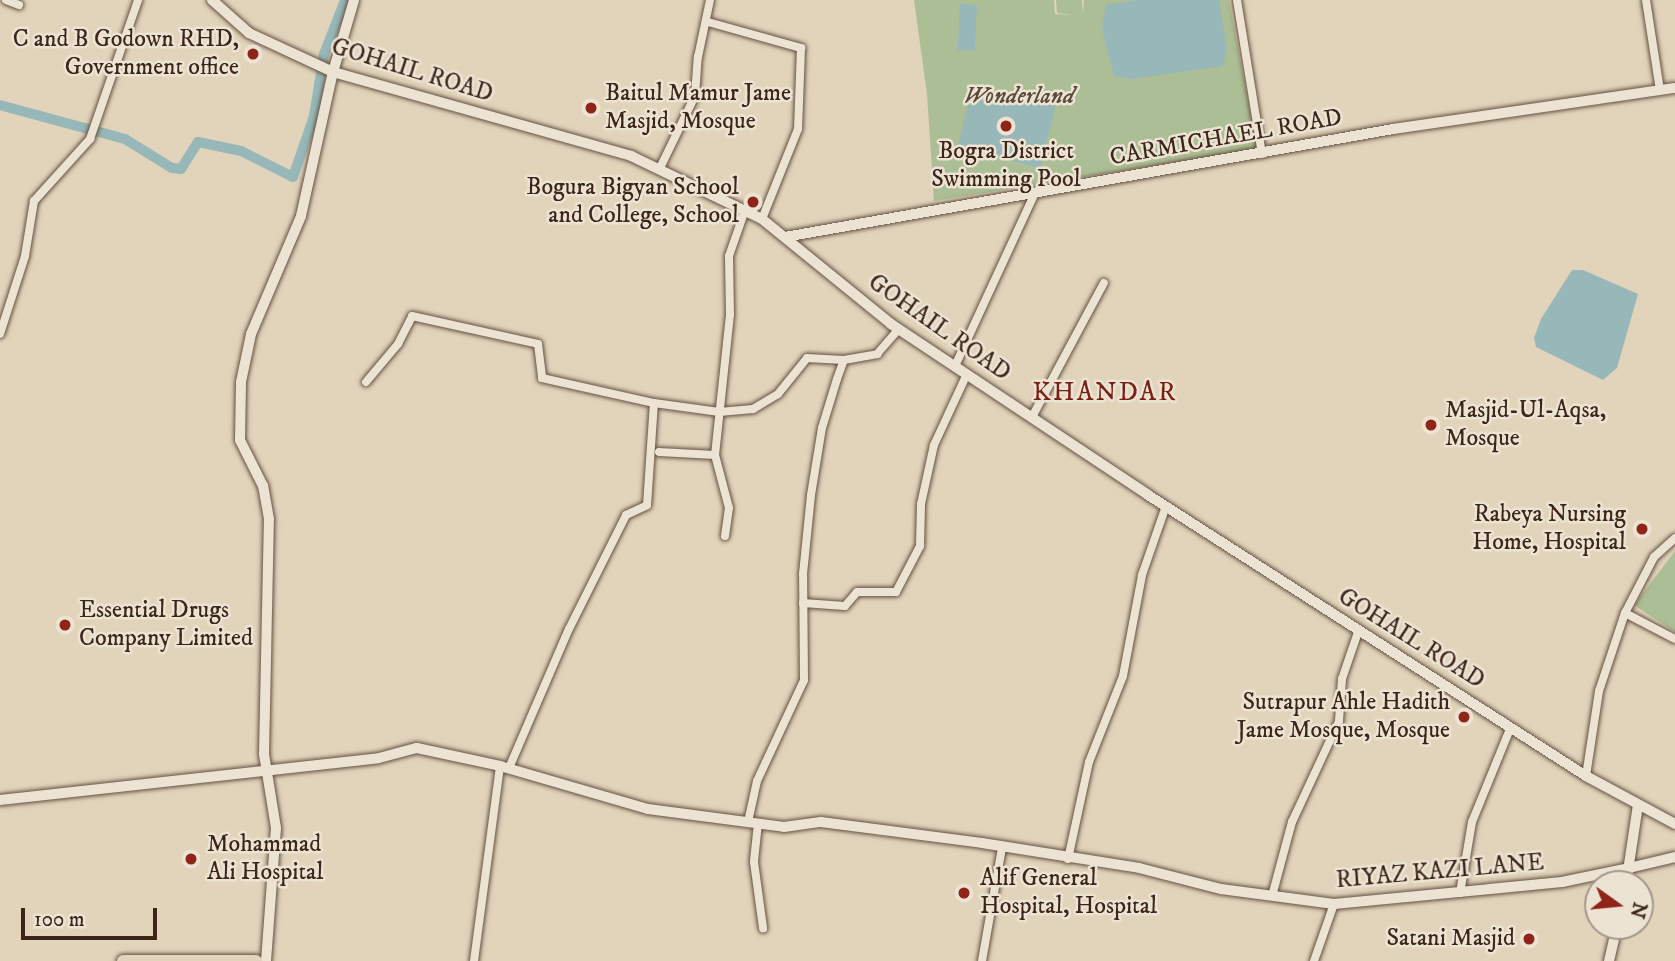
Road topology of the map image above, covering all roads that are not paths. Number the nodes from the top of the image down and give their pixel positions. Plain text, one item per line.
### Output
1 (6, 0) edge
2 (138, 0) edge
3 (212, 0) edge
4 (354, 0) edge
5 (710, 0) edge
6 (1237, 0) edge
7 (1647, 0) edge
8 (19, 5) dead end
9 (708, 22) junction
10 (330, 71) junction
11 (1675, 88) edge
12 (1660, 90) junction
13 (1262, 154) junction
14 (660, 168) junction
15 (1035, 192) junction
16 (745, 210) junction
17 (762, 219) junction
18 (785, 237) junction
19 (1104, 283) dead end
20 (899, 329) junction
21 (0, 334) edge
22 (844, 360) junction
23 (955, 366) junction
24 (967, 374) junction
25 (366, 382) dead end
26 (654, 403) junction
27 (719, 412) junction
28 (1032, 417) junction
29 (659, 452) dead end
30 (715, 455) junction
31 (1166, 506) junction
32 (725, 536) dead end
33 (1675, 538) edge
34 (803, 603) junction
35 (1625, 613) junction
36 (1358, 632) junction
37 (1675, 639) edge
38 (1510, 729) junction
39 (505, 767) junction
40 (266, 771) junction
41 (1586, 776) junction
42 (0, 800) edge
43 (1638, 805) junction
44 (753, 822) junction
45 (1675, 824) edge
46 (1002, 847) junction
47 (1675, 857) edge
48 (1068, 859) junction
49 (1629, 868) junction
50 (1461, 893) junction
51 (1272, 896) junction
52 (1334, 904) junction
53 (763, 928) dead end
54 (1613, 940) edge
55 (163, 960) edge
56 (124, 961) edge
57 (256, 961) edge
58 (266, 961) edge
59 (474, 961) edge
60 (982, 961) edge
61 (1314, 961) edge
62 (1609, 961) edge

1 - 8 street
2 - 21 street
3 - 10 main road, GOHAIL ROAD
4 - 10 street
5 - 9 street
6 - 13 street
7 - 12 street
9 - 14 street
9 - 17 street
10 - 14 main road, GOHAIL ROAD
10 - 40 street
11 - 12 street, CARMICHAEL ROAD
12 - 13 street, CARMICHAEL ROAD
13 - 15 street, CARMICHAEL ROAD
14 - 16 main road, GOHAIL ROAD
15 - 18 street, CARMICHAEL ROAD
15 - 23 street
16 - 17 main road, GOHAIL ROAD
16 - 27 street
17 - 18 main road, GOHAIL ROAD
18 - 20 main road, GOHAIL ROAD
19 - 28 street
20 - 22 street
20 - 23 main road, GOHAIL ROAD
22 - 27 street
22 - 34 street
23 - 24 main road, GOHAIL ROAD
24 - 28 main road, GOHAIL ROAD
24 - 34 street
25 - 26 street
26 - 27 street
26 - 39 street
27 - 30 street
28 - 31 main road, GOHAIL ROAD
29 - 30 street
30 - 32 street
31 - 36 main road, GOHAIL ROAD
31 - 48 street
33 - 35 street
34 - 44 street
35 - 37 street
35 - 41 street
36 - 38 main road, GOHAIL ROAD
36 - 51 street
38 - 41 main road, GOHAIL ROAD
38 - 50 street
39 - 40 street, RIYAZ KAZI LANE
39 - 44 street, RIYAZ KAZI LANE
39 - 59 street
40 - 42 street, RIYAZ KAZI LANE
40 - 58 street
41 - 43 main road, GOHAIL ROAD
43 - 45 main road, GOHAIL ROAD
43 - 49 street
44 - 46 street, RIYAZ KAZI LANE
44 - 53 street
46 - 48 street, RIYAZ KAZI LANE
46 - 60 street
47 - 49 main road, RIYAZ KAZI LANE
48 - 51 street, RIYAZ KAZI LANE
49 - 50 street, RIYAZ KAZI LANE
50 - 52 street, RIYAZ KAZI LANE
51 - 52 street, RIYAZ KAZI LANE
52 - 61 street
54 - 62 street
55 - 56 highway
55 - 57 highway

